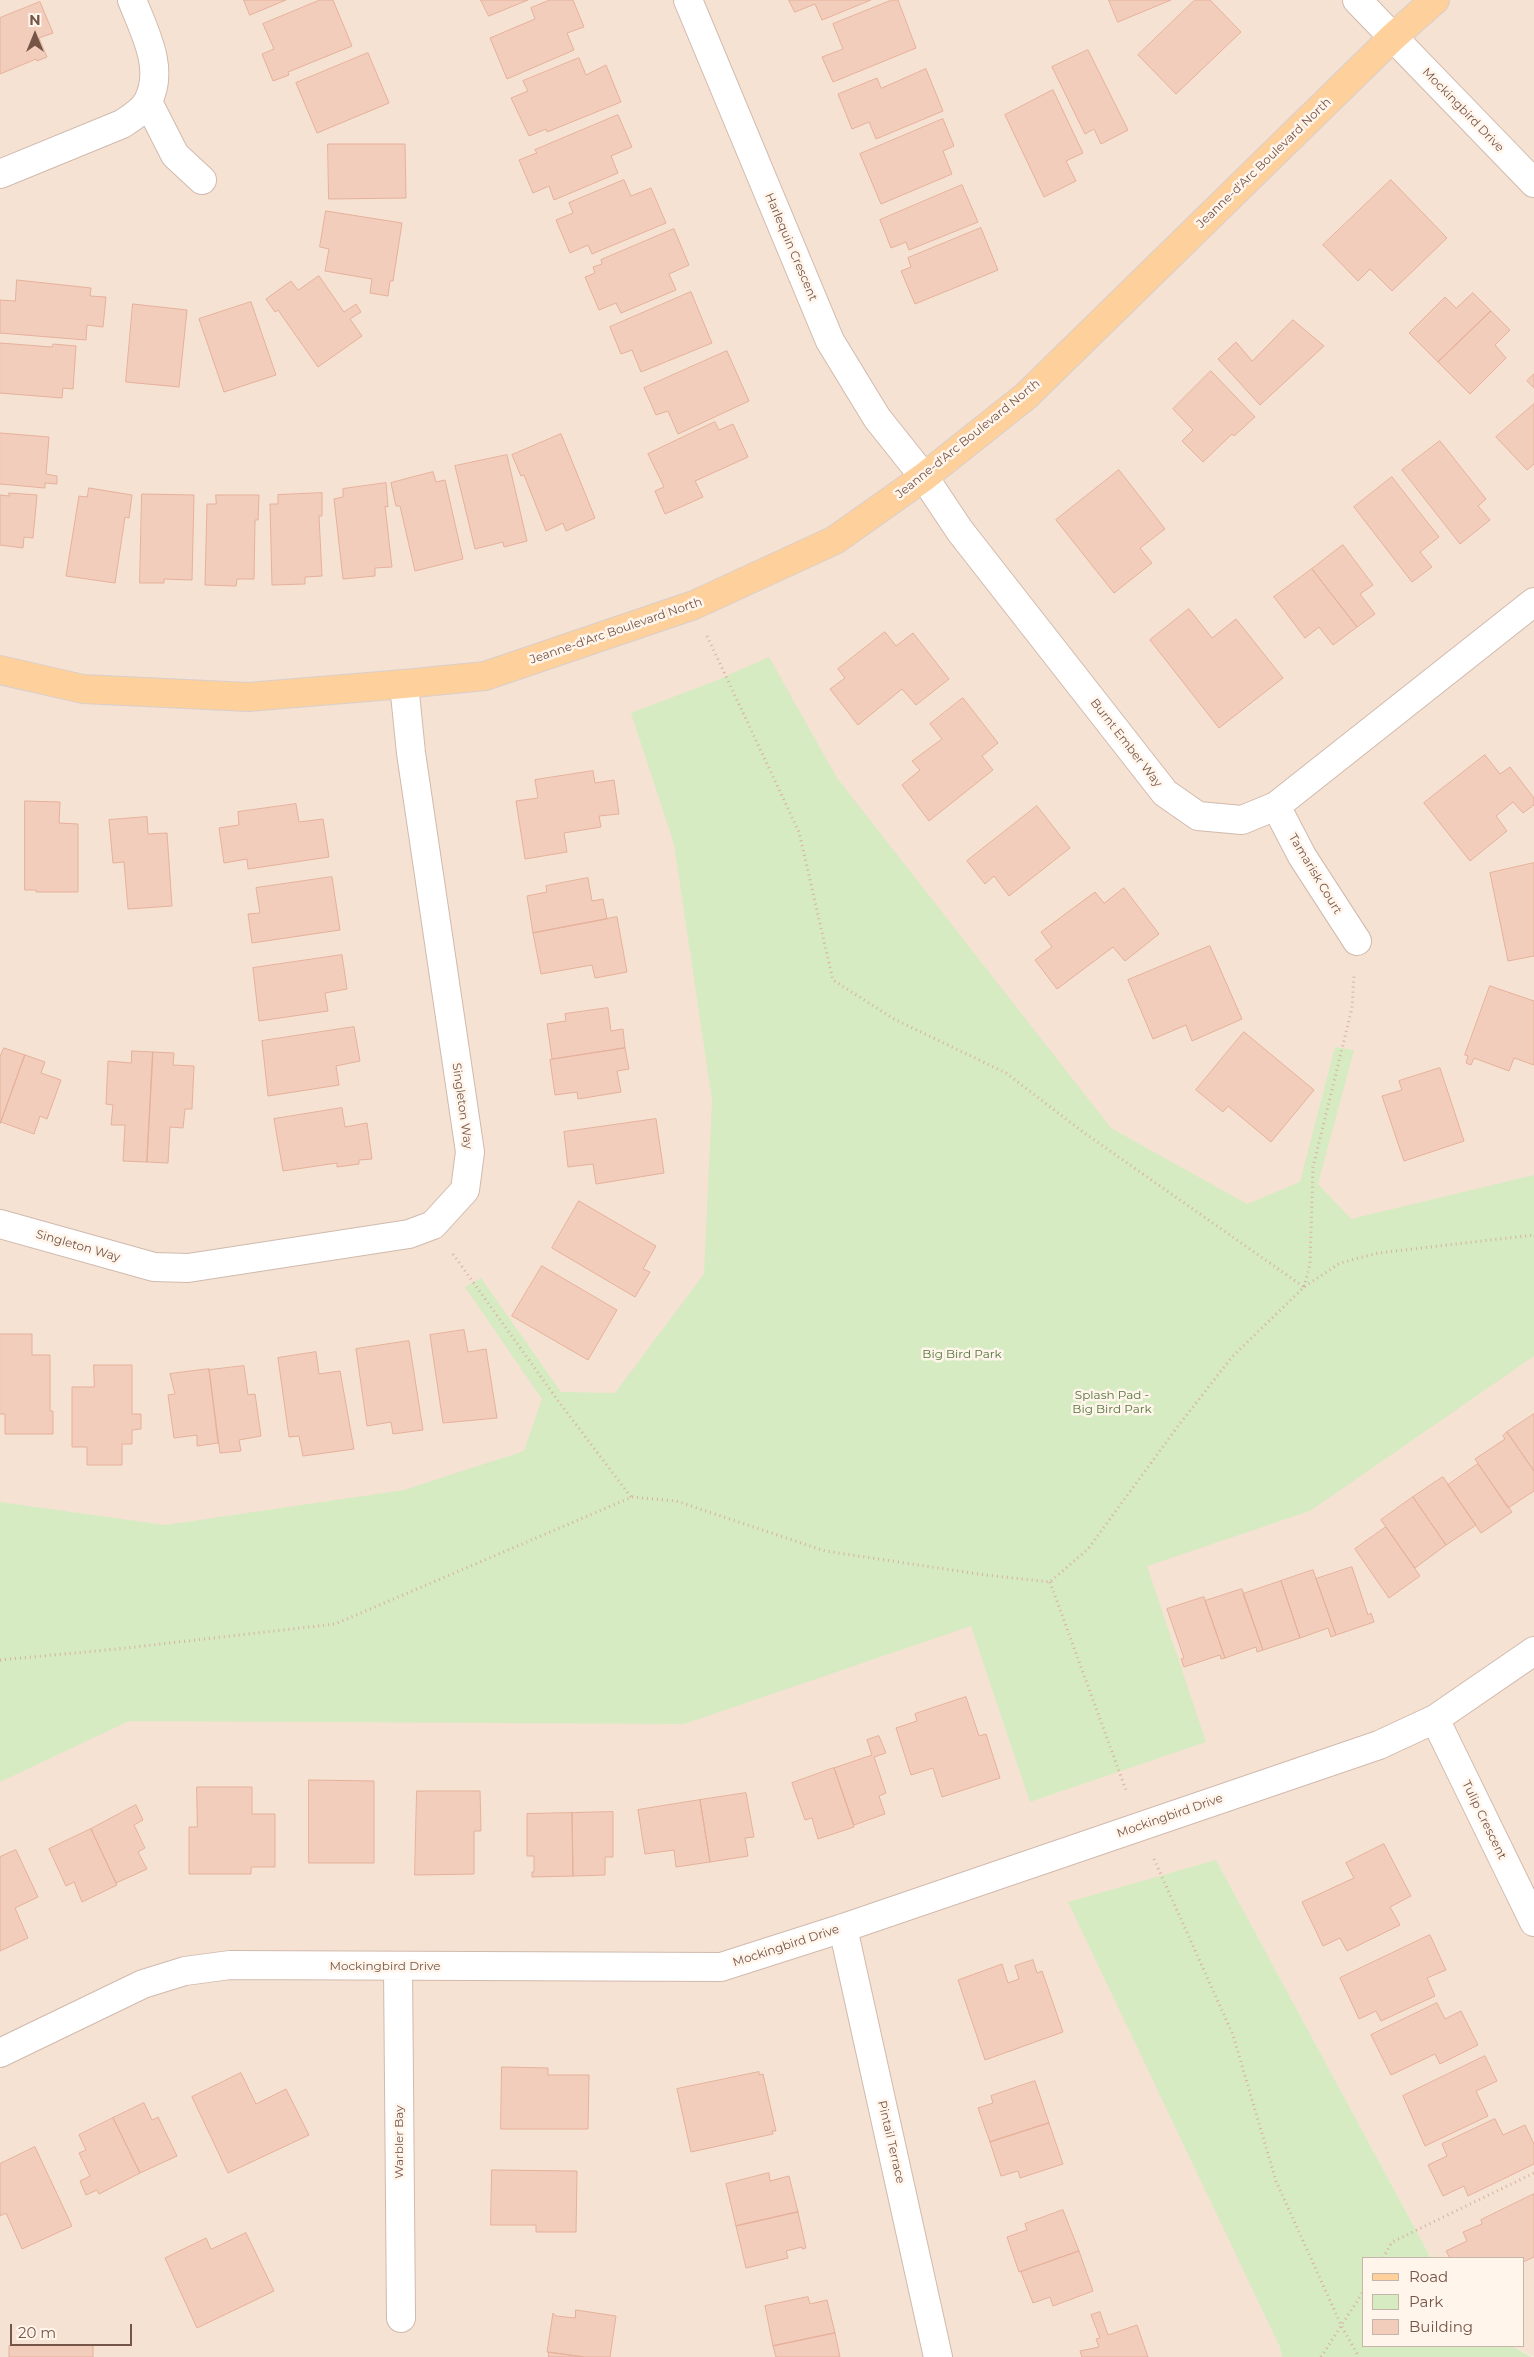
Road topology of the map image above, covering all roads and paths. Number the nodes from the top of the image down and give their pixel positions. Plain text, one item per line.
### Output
1 (132, 0) edge
2 (688, 0) edge
3 (1357, 0) edge
4 (1436, 0) edge
5 (1393, 37) junction
6 (148, 102) junction
7 (0, 174) edge
8 (202, 180) dead end
9 (1534, 183) edge
10 (924, 477) junction
11 (1534, 602) edge
12 (694, 605) junction
13 (0, 670) edge
14 (404, 684) junction
15 (1276, 806) junction
16 (1357, 941) joint
17 (0, 1224) edge
18 (433, 1225) junction
19 (1534, 1235) edge
20 (1304, 1287) junction
21 (632, 1497) junction
22 (1050, 1582) junction
23 (1534, 1651) edge
24 (0, 1660) edge
25 (1434, 1719) junction
26 (1140, 1827) junction
27 (1534, 1922) edge
28 (843, 1928) junction
29 (398, 1966) junction
30 (0, 2052) edge
31 (1534, 2173) edge
32 (1383, 2257) edge
33 (1362, 2294) edge
34 (401, 2318) dead end
35 (1342, 2327) junction
36 (938, 2357) edge
37 (1321, 2357) edge
38 (1359, 2357) edge

1 - 6 street
2 - 10 street, Harlequin Crescent
3 - 5 street
4 - 5 main road, Jeanne-d'Arc Boulevard North
5 - 9 street, Mockingbird Drive
5 - 10 main road, Jeanne-d'Arc Boulevard North
6 - 7 street
6 - 8 street
10 - 12 main road, Jeanne-d'Arc Boulevard North
10 - 15 street, Burnt Ember Way
11 - 15 street, Burnt Ember Way
12 - 14 main road, Jeanne-d'Arc Boulevard North
12 - 20 path
13 - 14 main road, Jeanne-d'Arc Boulevard North
14 - 18 street, Singleton Way
15 - 16 street, Tamarisk Court
16 - 20 path
17 - 18 street, Singleton Way
18 - 21 path
19 - 20 path
20 - 22 path
21 - 22 path
21 - 24 path
22 - 26 path
23 - 25 street, Mockingbird Drive
25 - 26 street, Mockingbird Drive
25 - 27 street, Tulip Crescent
26 - 28 street, Mockingbird Drive
26 - 35 path
28 - 29 street, Mockingbird Drive
28 - 36 street, Pintail Terrace
29 - 30 street, Mockingbird Drive
29 - 34 street, Warbler Bay
31 - 32 path
33 - 35 path
35 - 37 path
35 - 38 path

